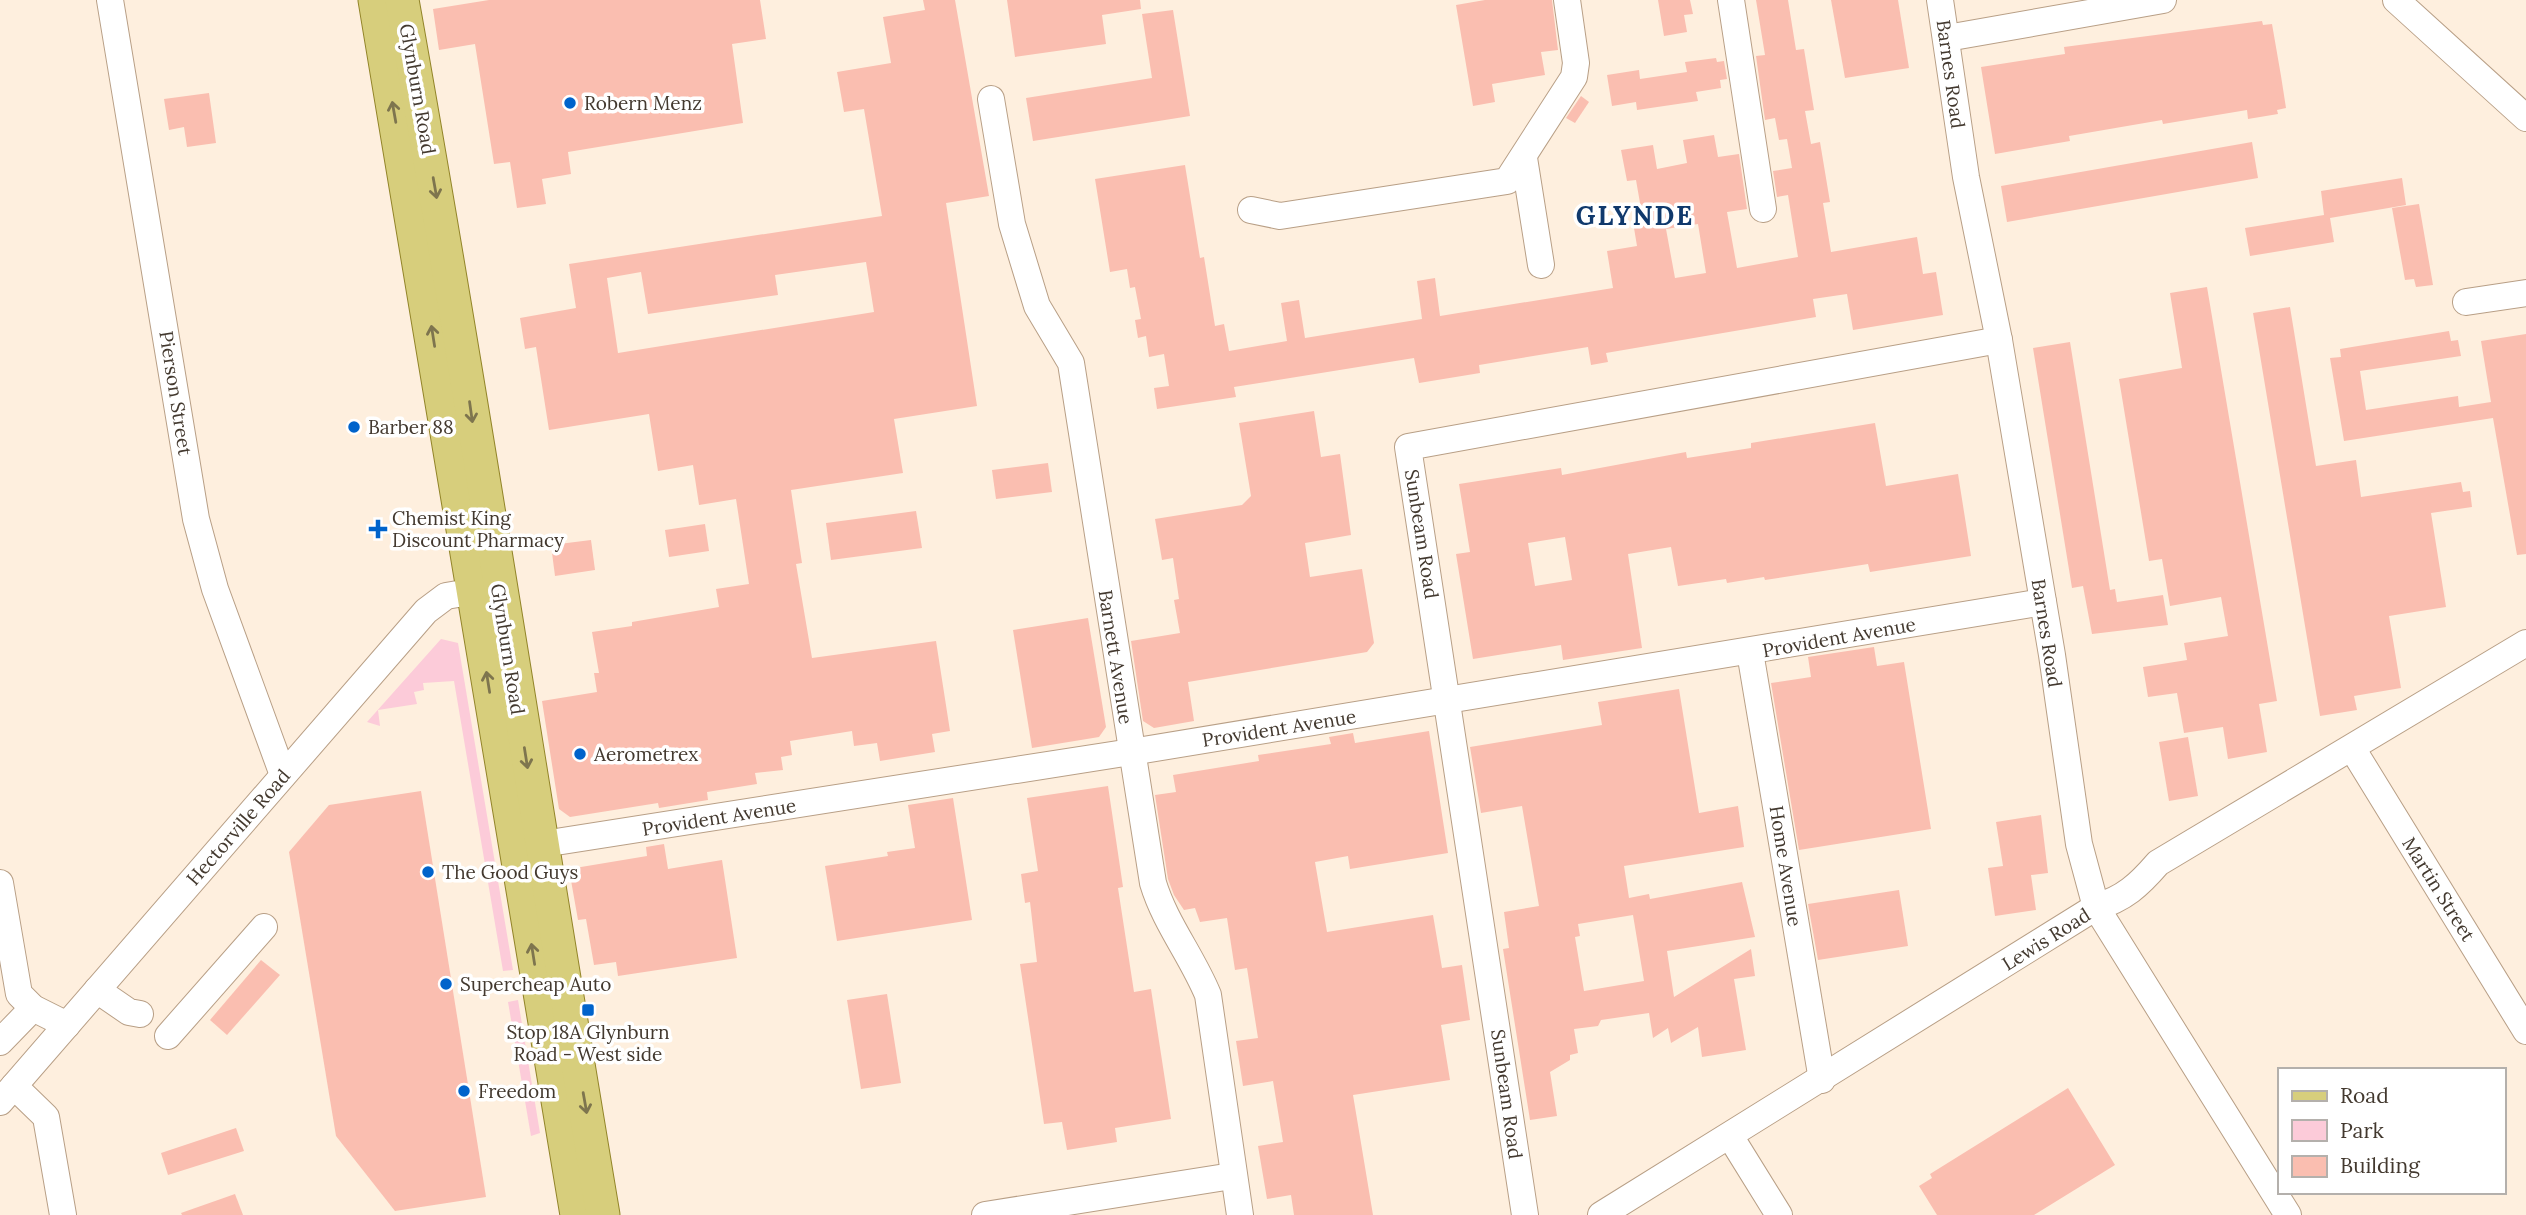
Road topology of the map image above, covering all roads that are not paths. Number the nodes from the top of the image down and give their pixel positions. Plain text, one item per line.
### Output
1 (110, 0) edge
2 (375, 0) edge
3 (402, 0) edge
4 (1567, 0) edge
5 (1731, 0) edge
6 (1940, 0) edge
7 (2163, 0) edge
8 (2396, 0) edge
9 (1947, 37) junction
10 (990, 99) dead end
11 (2526, 118) edge
12 (1524, 158) junction
13 (1763, 209) dead end
14 (1251, 210) dead end
15 (1541, 265) dead end
16 (2526, 293) edge
17 (2466, 302) dead end
18 (1999, 340) junction
19 (486, 589) junction
20 (2043, 602) junction
21 (2526, 643) edge
22 (1750, 652) junction
23 (1449, 701) junction
24 (2351, 748) junction
25 (1131, 752) junction
26 (283, 775) junction
27 (528, 847) junction
28 (0, 883) edge
29 (2096, 907) junction
30 (264, 927) dead end
31 (33, 1008) junction
32 (67, 1025) junction
33 (2526, 1031) edge
34 (168, 1036) dead end
35 (0, 1042) edge
36 (1822, 1080) junction
37 (7, 1094) edge
38 (1730, 1136) junction
39 (1232, 1176) junction
40 (63, 1215) edge
41 (576, 1215) edge
42 (603, 1215) edge
43 (985, 1215) edge
44 (1240, 1215) edge
45 (1525, 1215) edge
46 (1601, 1215) edge
47 (1779, 1215) edge
48 (2288, 1215) edge

1 - 26 street, Pierson Street
19 -> 2 main road, Glynburn Road
3 -> 19 main road, Glynburn Road
4 - 12 street
5 - 13 street
6 - 9 street, Barnes Road
7 - 9 street
8 - 11 street
9 - 18 street, Barnes Road
10 - 25 street, Barnett Avenue
12 - 14 street
12 - 15 street
16 - 17 street
18 - 20 street, Barnes Road
18 - 23 street, Sunbeam Road
19 - 26 street, Hectorville Road
19 - 27 main road, Glynburn Road
20 - 22 street, Provident Avenue
20 - 29 street, Barnes Road
21 - 24 street, Lewis Road
22 - 23 street, Provident Avenue
22 - 36 street, Home Avenue
23 - 25 street, Provident Avenue
23 - 45 street, Sunbeam Road
24 - 29 street, Lewis Road
24 - 33 street, Martin Street
25 - 27 street, Provident Avenue
25 - 39 street, Barnett Avenue
26 - 32 street, Hectorville Road
41 -> 27 main road, Glynburn Road
27 -> 42 main road, Glynburn Road
28 - 31 street
29 - 36 street, Lewis Road
29 - 48 street, Barnes Road
30 - 34 street
31 - 32 street
31 - 35 street
32 - 37 street, Hectorville Road
36 - 38 street, Lewis Road
37 - 40 street
38 - 46 street, Lewis Road
38 - 47 street
39 - 43 street
39 - 44 street, Barnett Avenue

